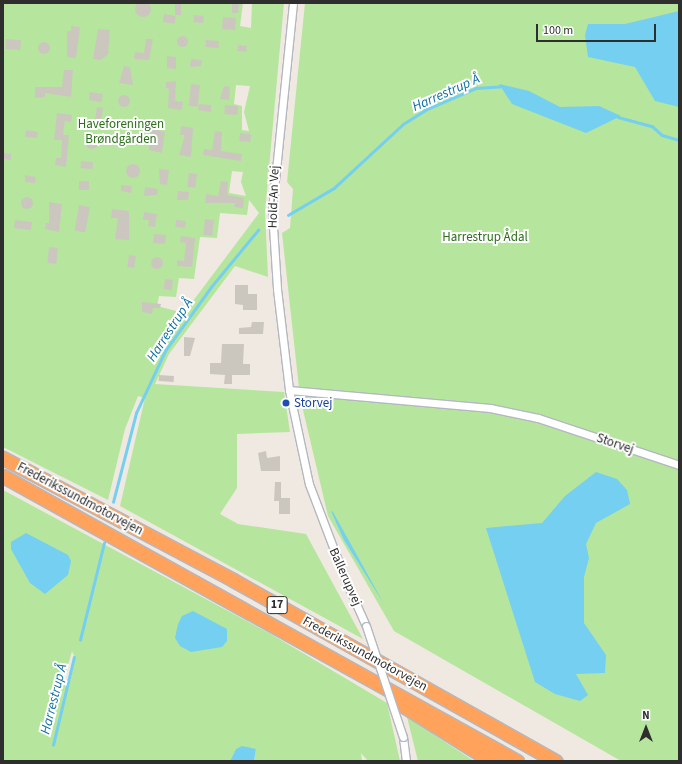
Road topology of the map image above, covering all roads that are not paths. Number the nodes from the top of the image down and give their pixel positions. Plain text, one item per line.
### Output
1 (293, 3) edge
2 (289, 390) junction
3 (3, 458) edge
4 (679, 465) edge
5 (3, 476) edge
6 (342, 662) junction
7 (554, 760) edge
8 (406, 761) edge
9 (490, 761) edge
10 (517, 761) edge

1 - 2 street, Hold-An Vej
2 - 4 street, Storvej
2 - 8 street, Ballerupvej, bridge
3 - 7 highway, Frederikssundmotorvejen / 17
5 - 6 highway, Frederikssundmotorvejen / 17
6 - 9 highway
6 - 10 highway, Frederikssundmotorvejen / 17

